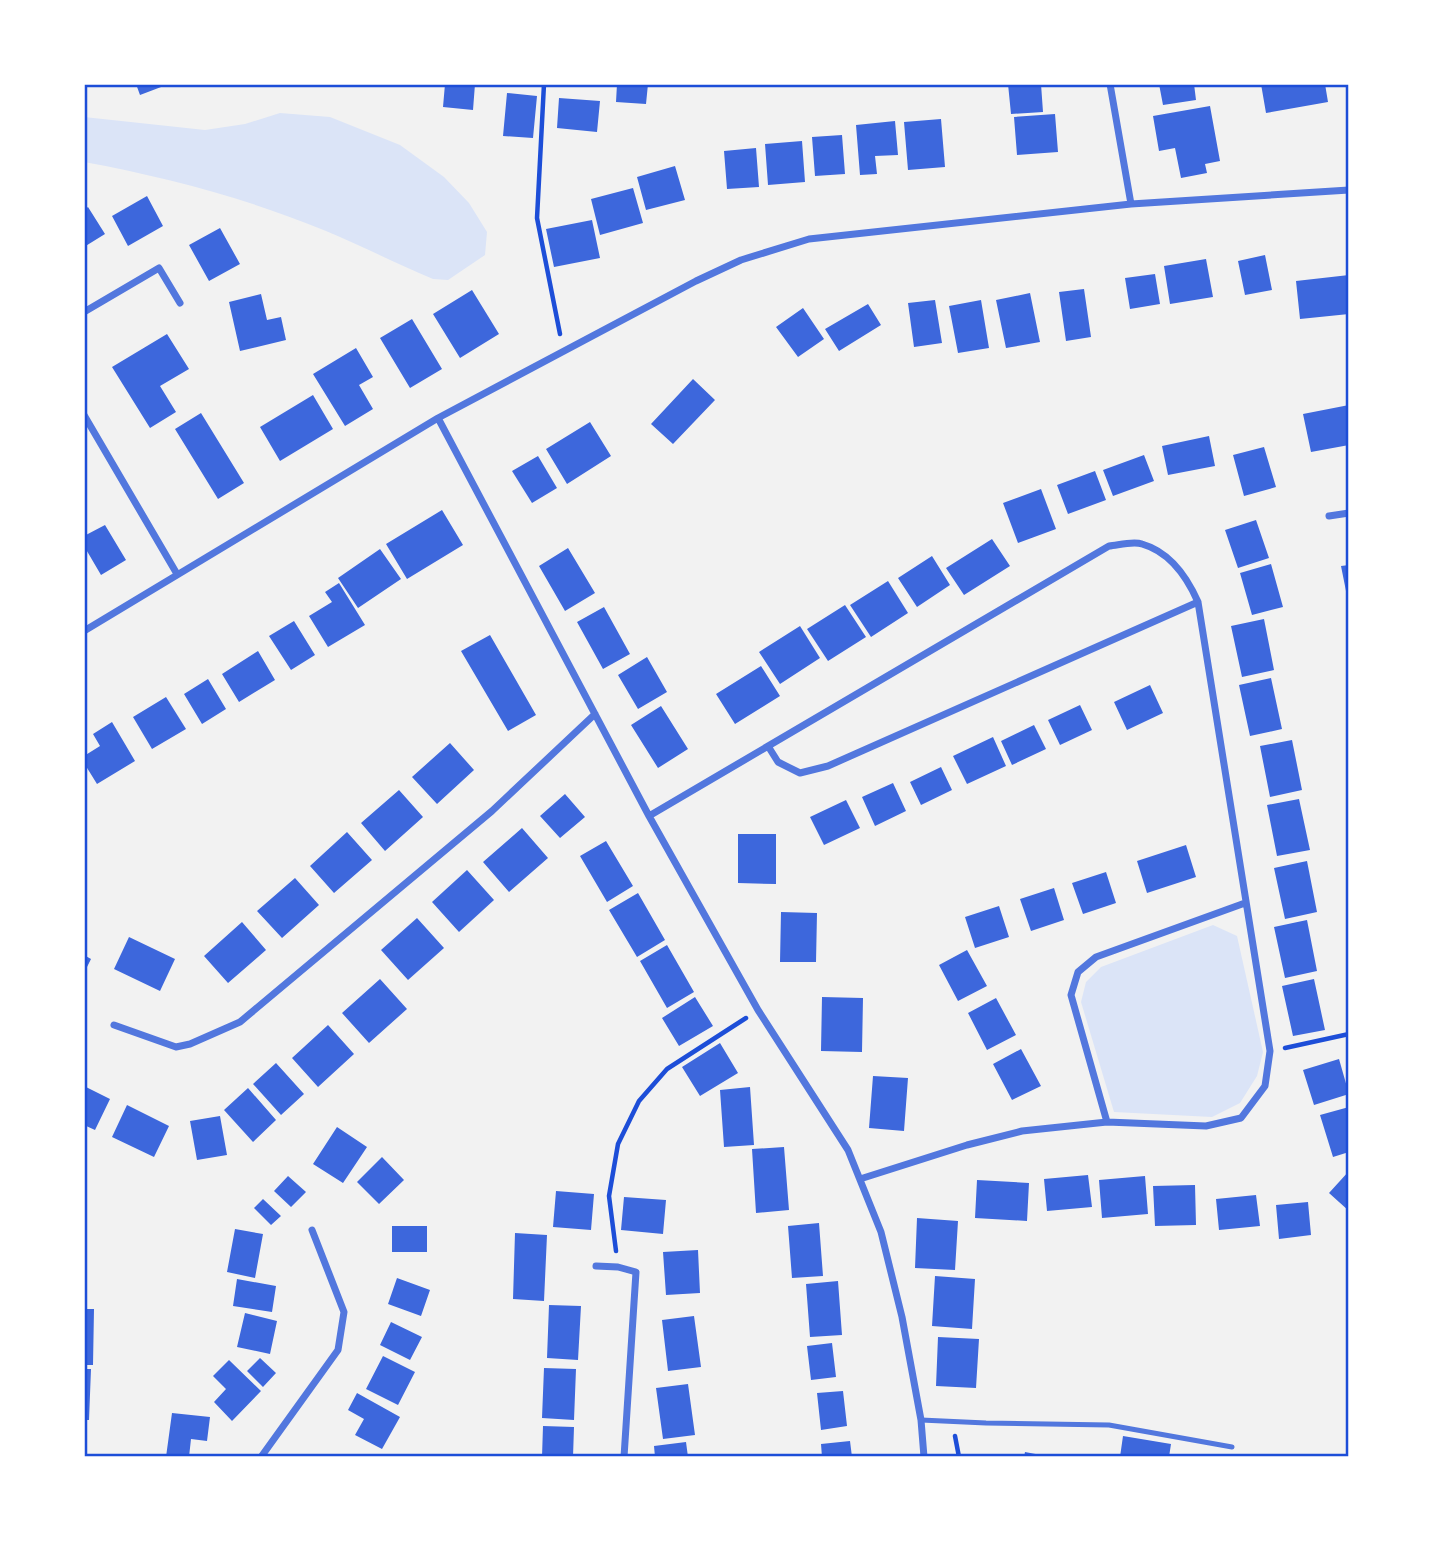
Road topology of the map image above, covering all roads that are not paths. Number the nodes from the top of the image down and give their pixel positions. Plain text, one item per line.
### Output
1 (1110, 84) edge
2 (1349, 190) edge
3 (1131, 204) junction
4 (180, 303) dead end
5 (84, 312) edge
6 (84, 415) edge
7 (438, 418) junction
8 (1349, 513) edge
9 (1329, 516) dead end
10 (177, 574) junction
11 (1198, 602) junction
12 (84, 631) edge
13 (595, 714) junction
14 (768, 746) junction
15 (649, 816) junction
16 (1245, 903) junction
17 (114, 1025) dead end
18 (1107, 1122) junction
19 (860, 1179) junction
20 (312, 1230) dead end
21 (596, 1266) dead end
22 (921, 1420) junction
23 (1232, 1447) dead end
24 (261, 1457) edge
25 (624, 1457) edge
26 (924, 1457) edge

1 - 3 street
2 - 3 street
3 - 7 street
4 - 5 street
6 - 10 street
7 - 10 street
7 - 13 street
8 - 9 street
10 - 12 street
11 - 14 street
11 - 14 street
11 - 16 street
13 - 15 street
13 - 17 street
14 - 15 street
15 - 19 street
16 - 18 street
16 - 18 street
18 - 19 street
19 - 22 street
20 - 24 street
21 - 25 street
22 - 23 lane
22 - 26 street

